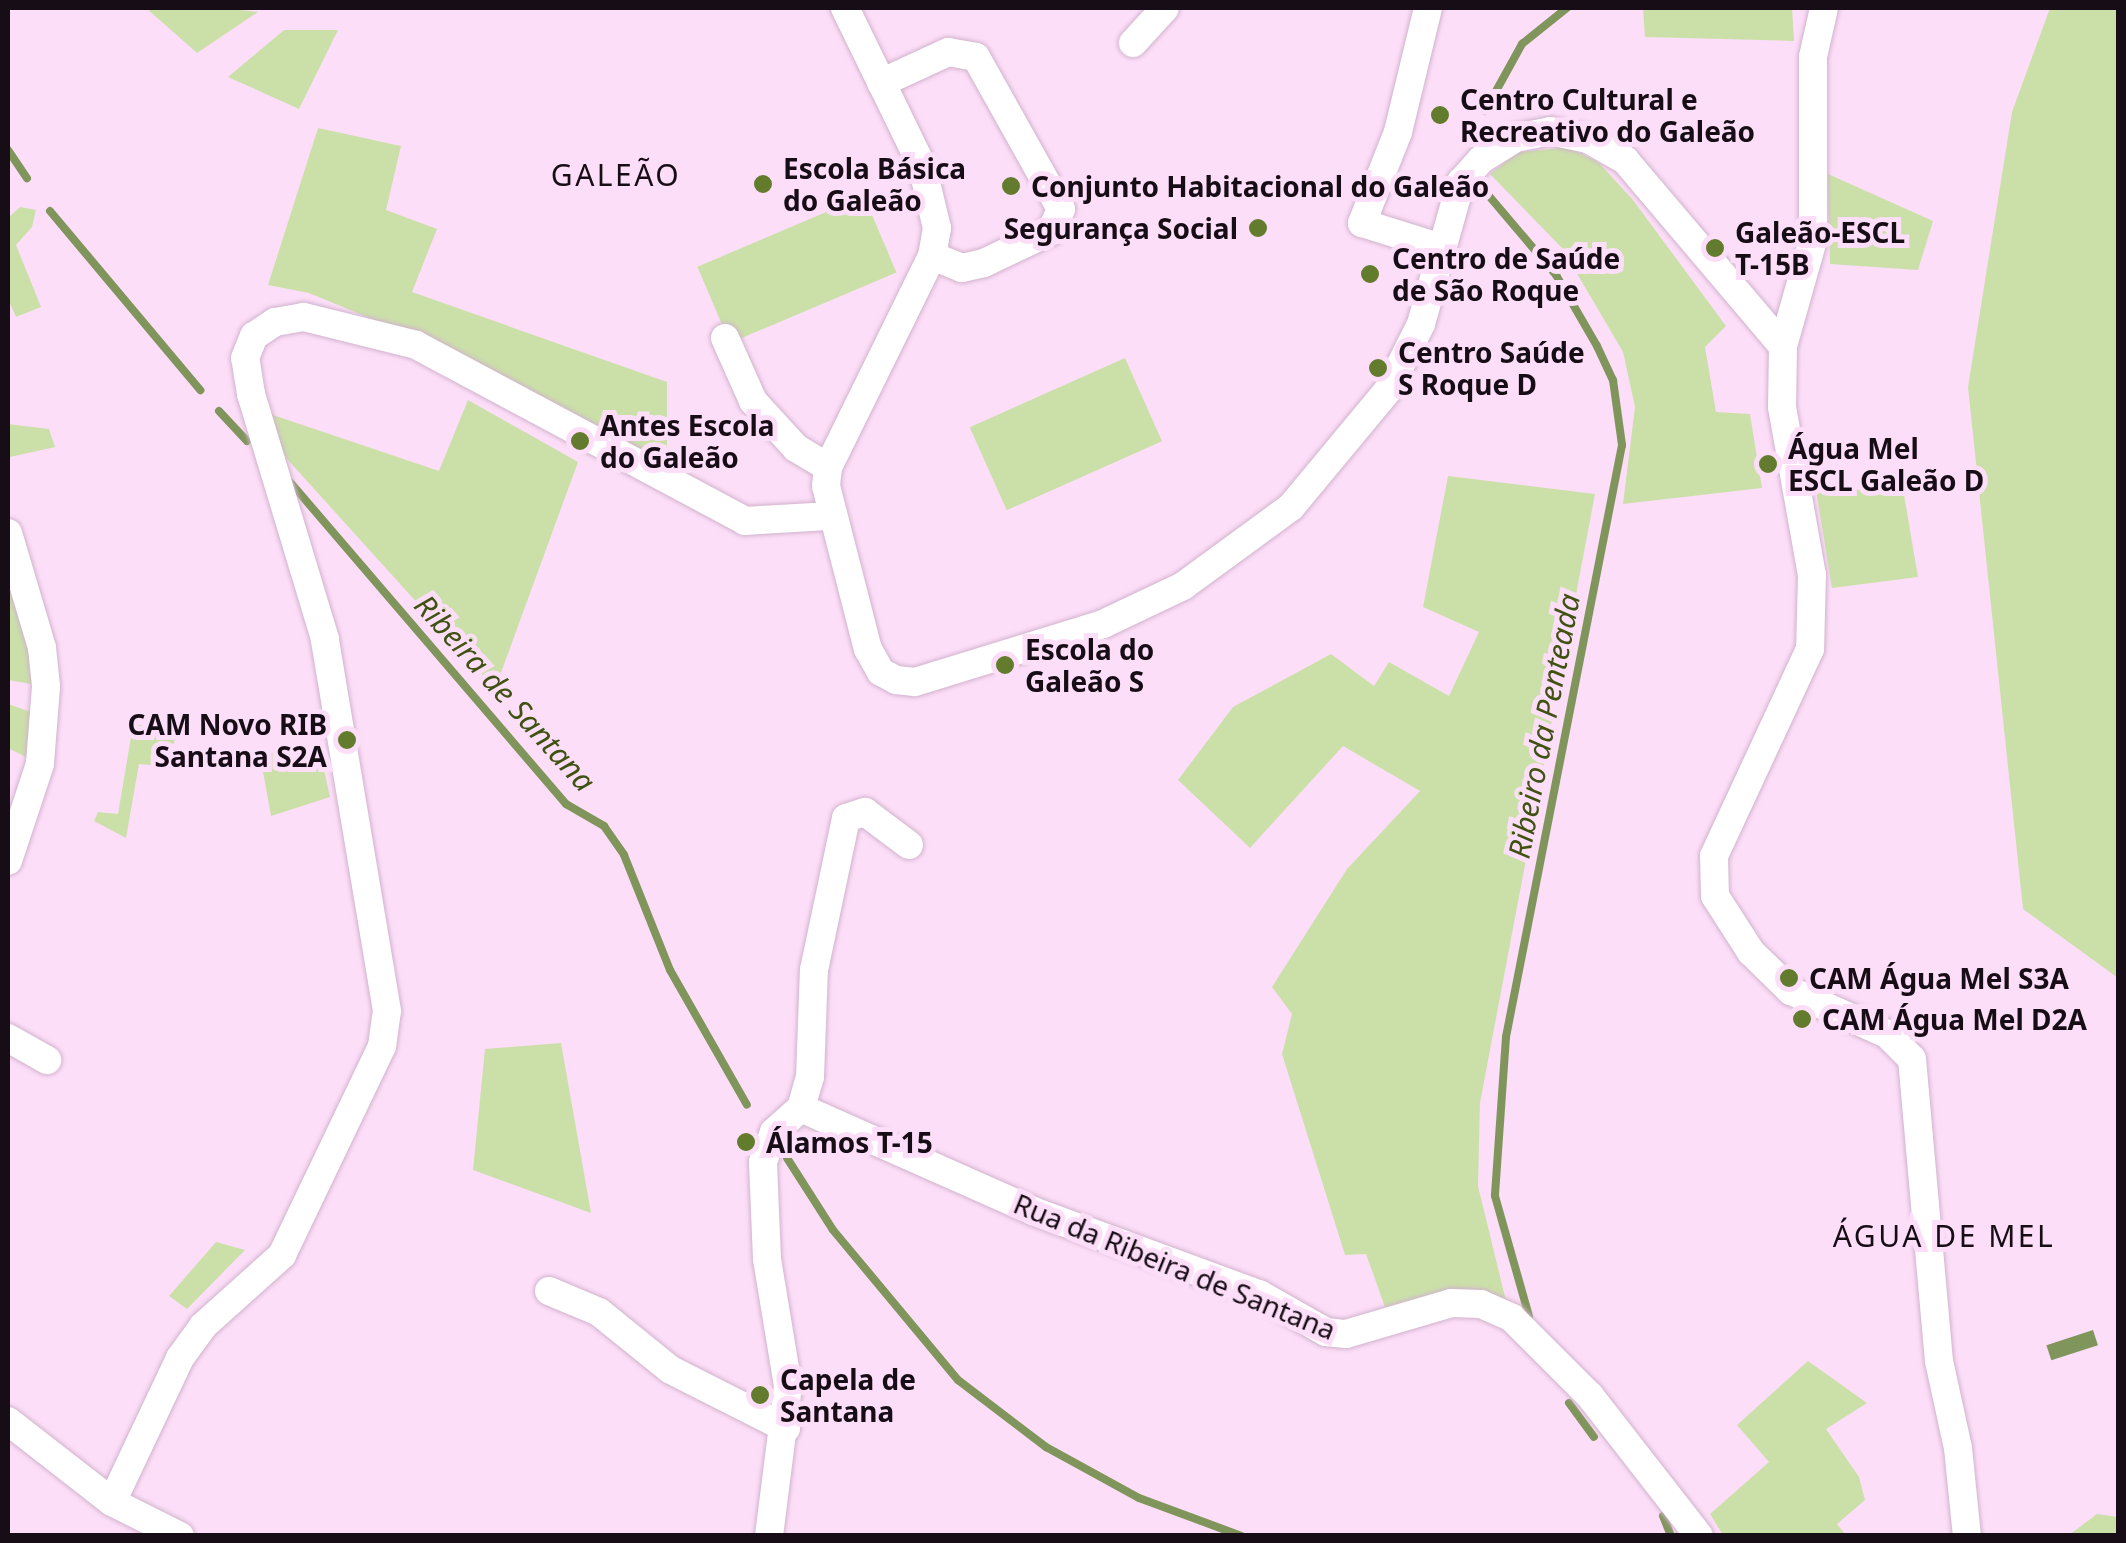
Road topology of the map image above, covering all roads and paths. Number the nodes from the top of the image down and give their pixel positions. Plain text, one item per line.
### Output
1 (845, 8) edge
2 (1165, 8) edge
3 (1428, 8) edge
4 (1824, 8) edge
5 (1133, 44) dead end
6 (881, 83) junction
7 (1442, 248) junction
8 (932, 256) junction
9 (725, 338) dead end
10 (1783, 346) junction
11 (828, 467) junction
12 (830, 516) junction
13 (8, 533) edge
14 (909, 845) dead end
15 (8, 861) edge
16 (8, 1038) edge
17 (47, 1060) dead end
18 (801, 1108) junction
19 (550, 1291) dead end
20 (8, 1420) edge
21 (786, 1428) junction
22 (112, 1502) junction
23 (180, 1536) edge
24 (769, 1536) edge
25 (1699, 1536) edge
26 (1967, 1536) edge

1 - 6 street
2 - 5 street
3 - 7 street
4 - 10 street
6 - 8 street
6 - 8 street
7 - 10 street
7 - 12 street
8 - 11 street
9 - 11 street
10 - 26 street
11 - 12 street
12 - 22 street
13 - 15 street
14 - 18 street
16 - 17 street
18 - 21 street
18 - 25 street, Rua da Ribeira de Santana
19 - 21 street
20 - 22 street
21 - 24 street
22 - 23 street

